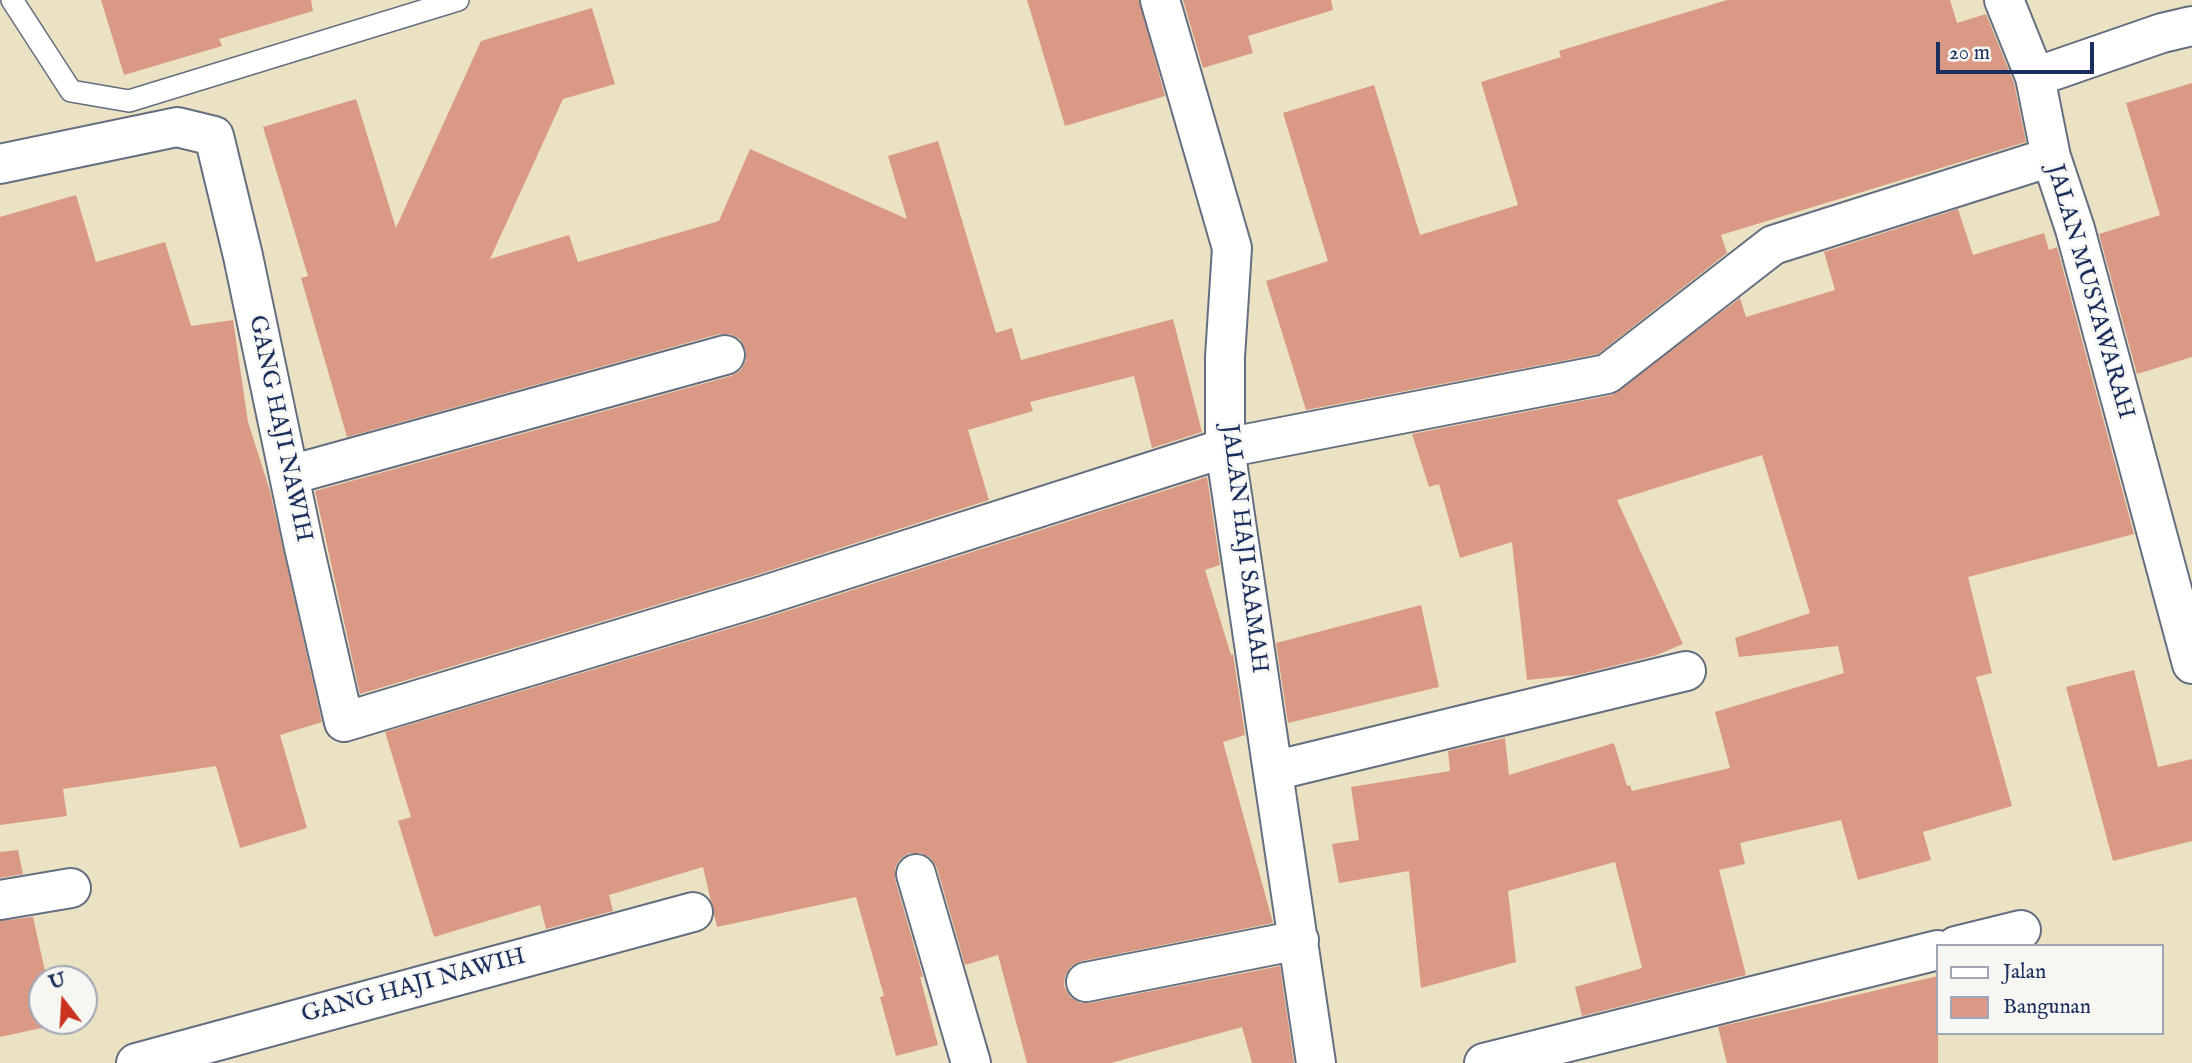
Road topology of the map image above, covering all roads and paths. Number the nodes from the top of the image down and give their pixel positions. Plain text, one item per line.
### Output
1 (12, 0) edge
2 (458, 0) edge
3 (1160, 0) edge
4 (2004, 0) edge
5 (2192, 26) edge
6 (2035, 77) junction
7 (2051, 157) junction
8 (0, 164) edge
9 (725, 355) dead end
10 (1225, 448) junction
11 (290, 475) junction
12 (2192, 664) edge
13 (1686, 671) dead end
14 (1273, 771) junction
15 (916, 874) dead end
16 (71, 888) dead end
17 (0, 900) edge
18 (693, 912) dead end
19 (2021, 930) dead end
20 (1299, 940) junction
21 (1964, 944) edge
22 (1937, 950) edge
23 (1086, 982) dead end
24 (135, 1063) edge
25 (971, 1063) edge
26 (1316, 1063) edge
27 (1484, 1063) edge

1 - 2 lane
3 - 10 street, JALAN HAJI SAAMAH
4 - 6 street, JALAN MUSYAWARAH
5 - 6 street
6 - 7 street, JALAN MUSYAWARAH
7 - 10 street
7 - 12 street, JALAN MUSYAWARAH
8 - 11 street, GANG HAJI NAWIH
9 - 11 street
10 - 11 street, GANG HAJI NAWIH
10 - 14 street, JALAN HAJI SAAMAH
13 - 14 street
14 - 20 street, JALAN HAJI SAAMAH
15 - 25 street
16 - 17 street
18 - 24 street, GANG HAJI NAWIH
19 - 21 street
20 - 23 street
20 - 26 street, JALAN HAJI SAAMAH
22 - 27 street

